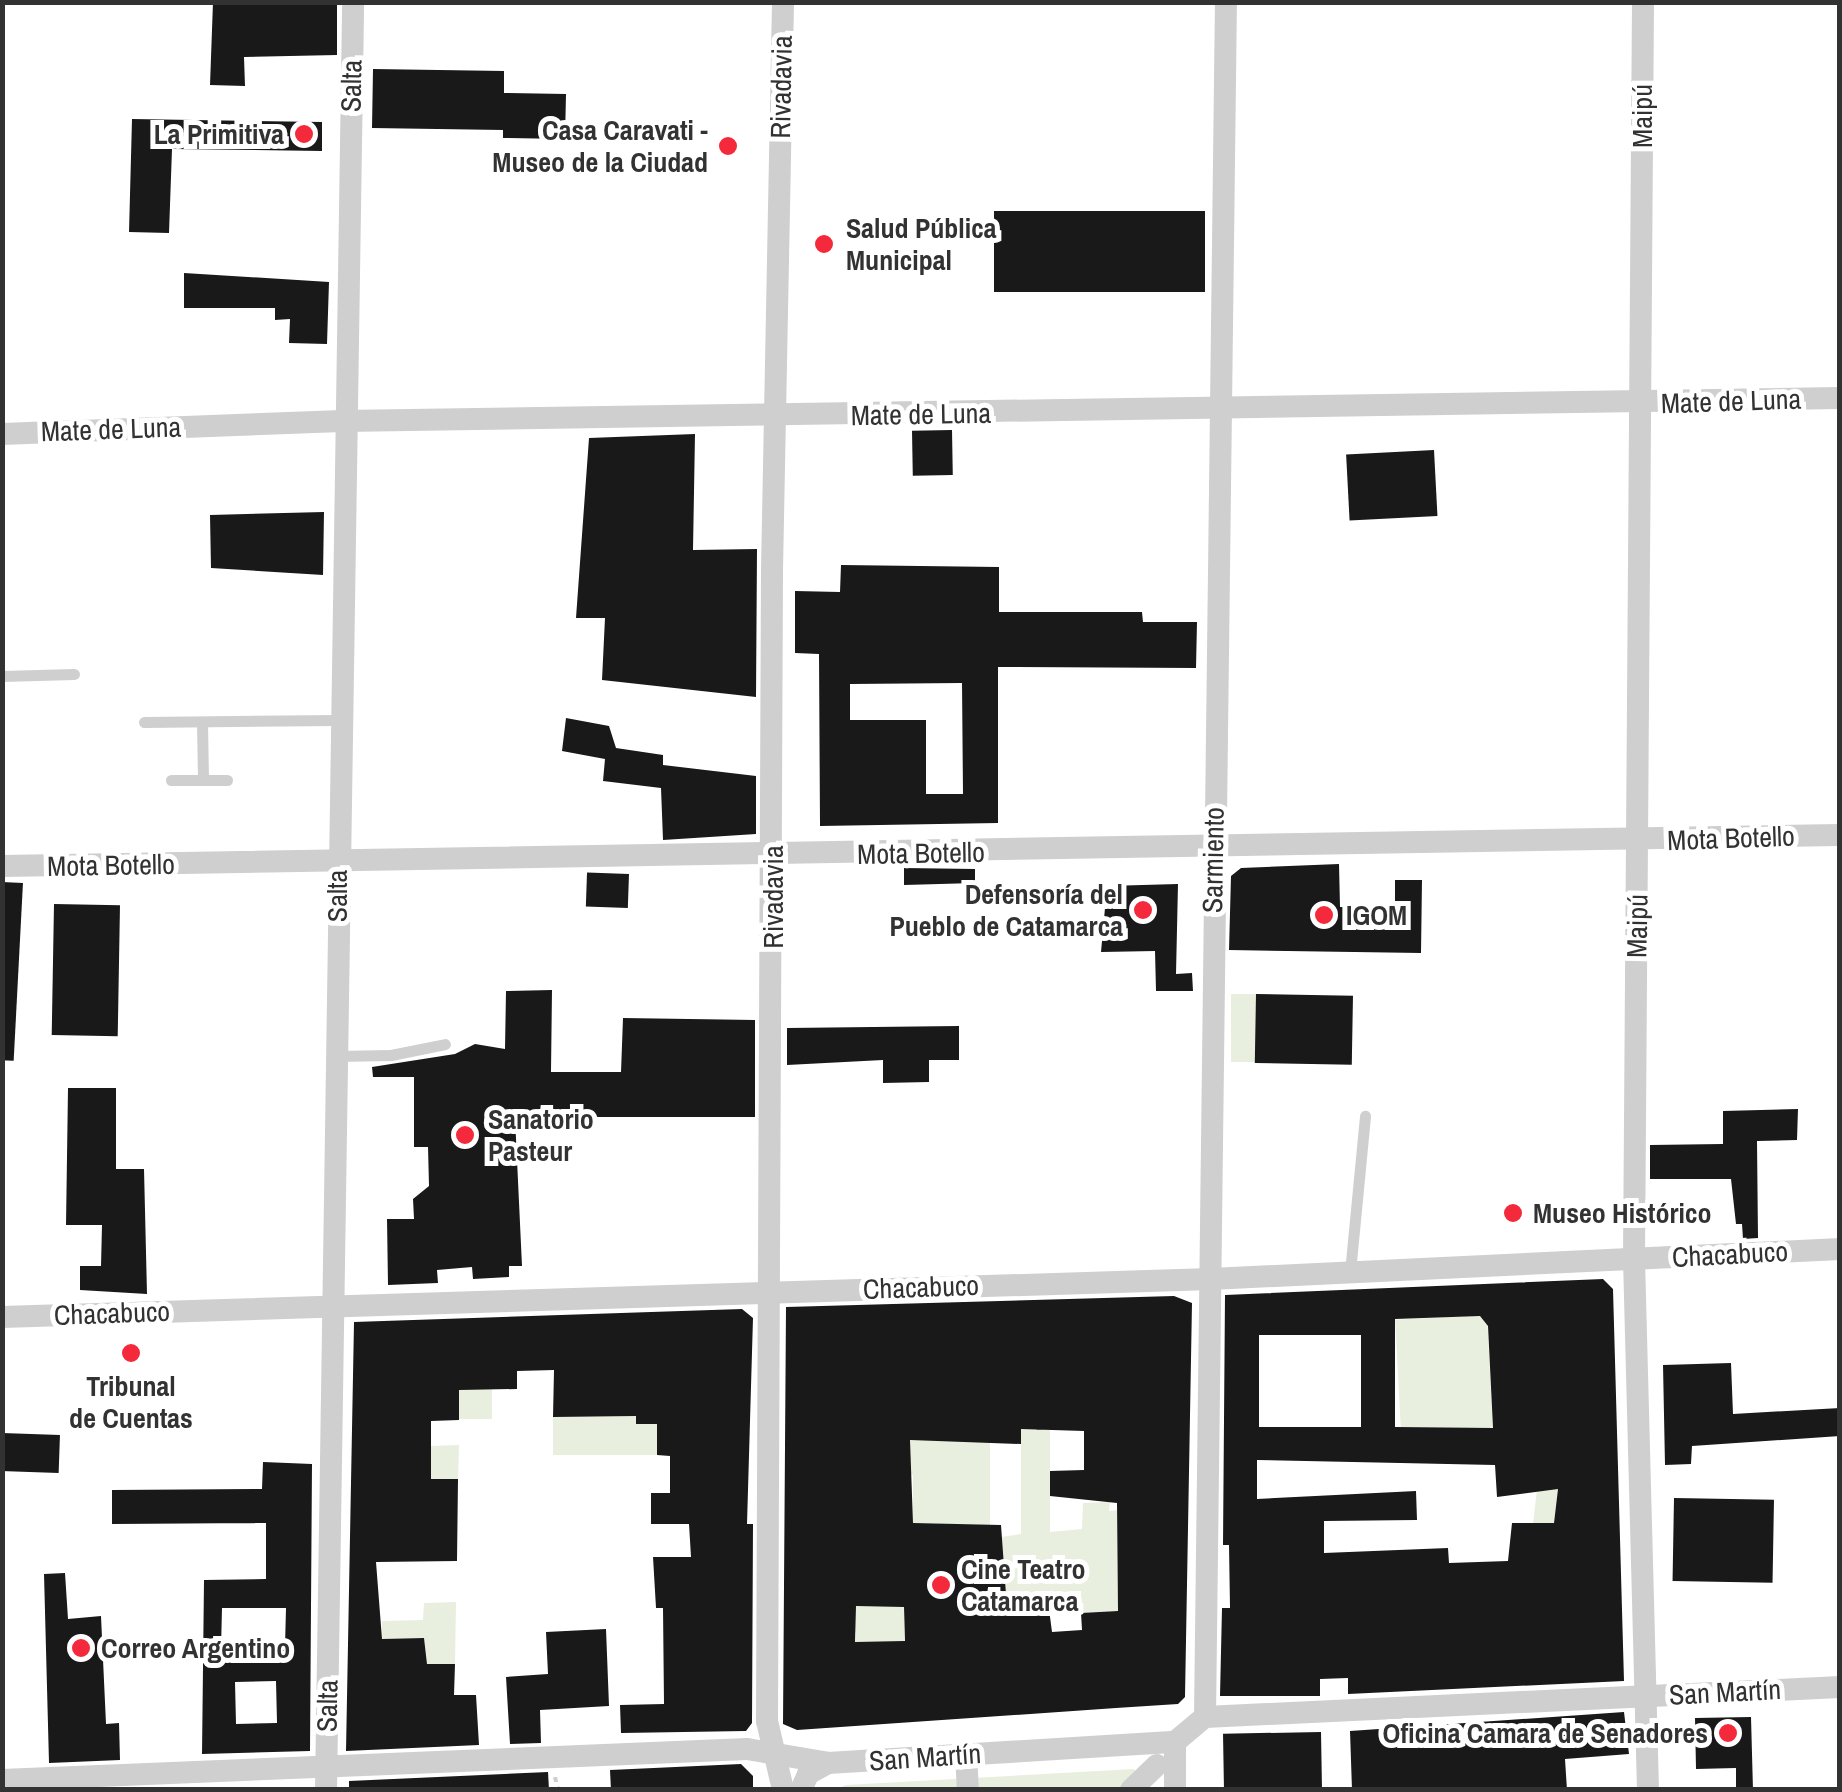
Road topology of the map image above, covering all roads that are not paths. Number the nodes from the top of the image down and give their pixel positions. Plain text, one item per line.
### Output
1 (353, 2) edge
2 (784, 2) edge
3 (1226, 2) edge
4 (1643, 2) edge
5 (1840, 398) edge
6 (1642, 404) junction
7 (1222, 407) junction
8 (774, 418) junction
9 (342, 421) junction
10 (2, 434) edge
11 (74, 674) dead end
12 (2, 676) edge
13 (338, 720) junction
14 (144, 722) dead end
15 (202, 722) junction
16 (171, 780) dead end
17 (202, 780) junction
18 (226, 780) dead end
19 (1840, 835) edge
20 (1638, 841) junction
21 (1213, 850) junction
22 (773, 854) junction
23 (337, 861) junction
24 (2, 866) edge
25 (445, 1044) dead end
26 (336, 1056) junction
27 (1365, 1116) dead end
28 (1840, 1249) edge
29 (1634, 1259) junction
30 (1350, 1272) junction
31 (1211, 1279) junction
32 (770, 1291) junction
33 (334, 1306) junction
34 (2, 1317) edge
35 (1840, 1687) edge
36 (1646, 1696) junction
37 (1204, 1717) junction
38 (1175, 1742) junction
39 (772, 1753) junction
40 (966, 1754) junction
41 (1157, 1765) dead end
42 (827, 1776) edge
43 (326, 1778) edge
44 (2, 1780) edge
45 (784, 1790) edge
46 (801, 1790) edge
47 (968, 1790) edge
48 (1131, 1790) edge
49 (1175, 1790) edge
50 (1648, 1790) edge

1 - 9 street, Salta
2 - 8 street, Rivadavia
3 - 7 street, Sarmiento
4 - 6 street, Maipú
5 - 6 street, Mate de Luna
6 - 7 street, Mate de Luna
6 - 20 street, Maipú
7 - 8 street, Mate de Luna
7 - 21 street, Sarmiento
8 - 9 street, Mate de Luna
8 - 22 street, Rivadavia
9 - 10 street, Mate de Luna
9 - 13 street, Salta
11 - 12 lane
13 - 15 lane
13 - 23 street, Salta
14 - 15 lane
15 - 17 lane
16 - 17 lane
17 - 18 lane
19 - 20 street, Mota Botello
20 - 21 street, Mota Botello
20 - 29 street, Maipú
21 - 22 street, Mota Botello
21 - 31 street, Sarmiento
22 - 23 street, Mota Botello
22 - 32 street, Rivadavia
23 - 24 street, Mota Botello
23 - 26 street, Salta
25 - 26 lane
26 - 33 street, Salta
27 - 30 lane
28 - 29 street, Chacabuco
29 - 30 street, Chacabuco
29 - 36 street, Maipú
30 - 31 street, Chacabuco
31 - 32 street, Chacabuco
31 - 37 street, Sarmiento
32 - 33 street, Chacabuco
32 - 39 street, Rivadavia
33 - 34 street, Chacabuco
33 - 43 street, Salta
35 - 36 street, San Martín
36 - 37 street, San Martín
36 - 50 street, Maipú
37 - 38 street
38 - 40 street, San Martín
38 - 49 street
39 - 42 street, San Martín
39 - 43 street, San Martín
39 - 45 street, Rivadavia
40 - 42 street, San Martín
40 - 47 street
41 - 48 street
42 - 46 street
43 - 44 street, San Martín

